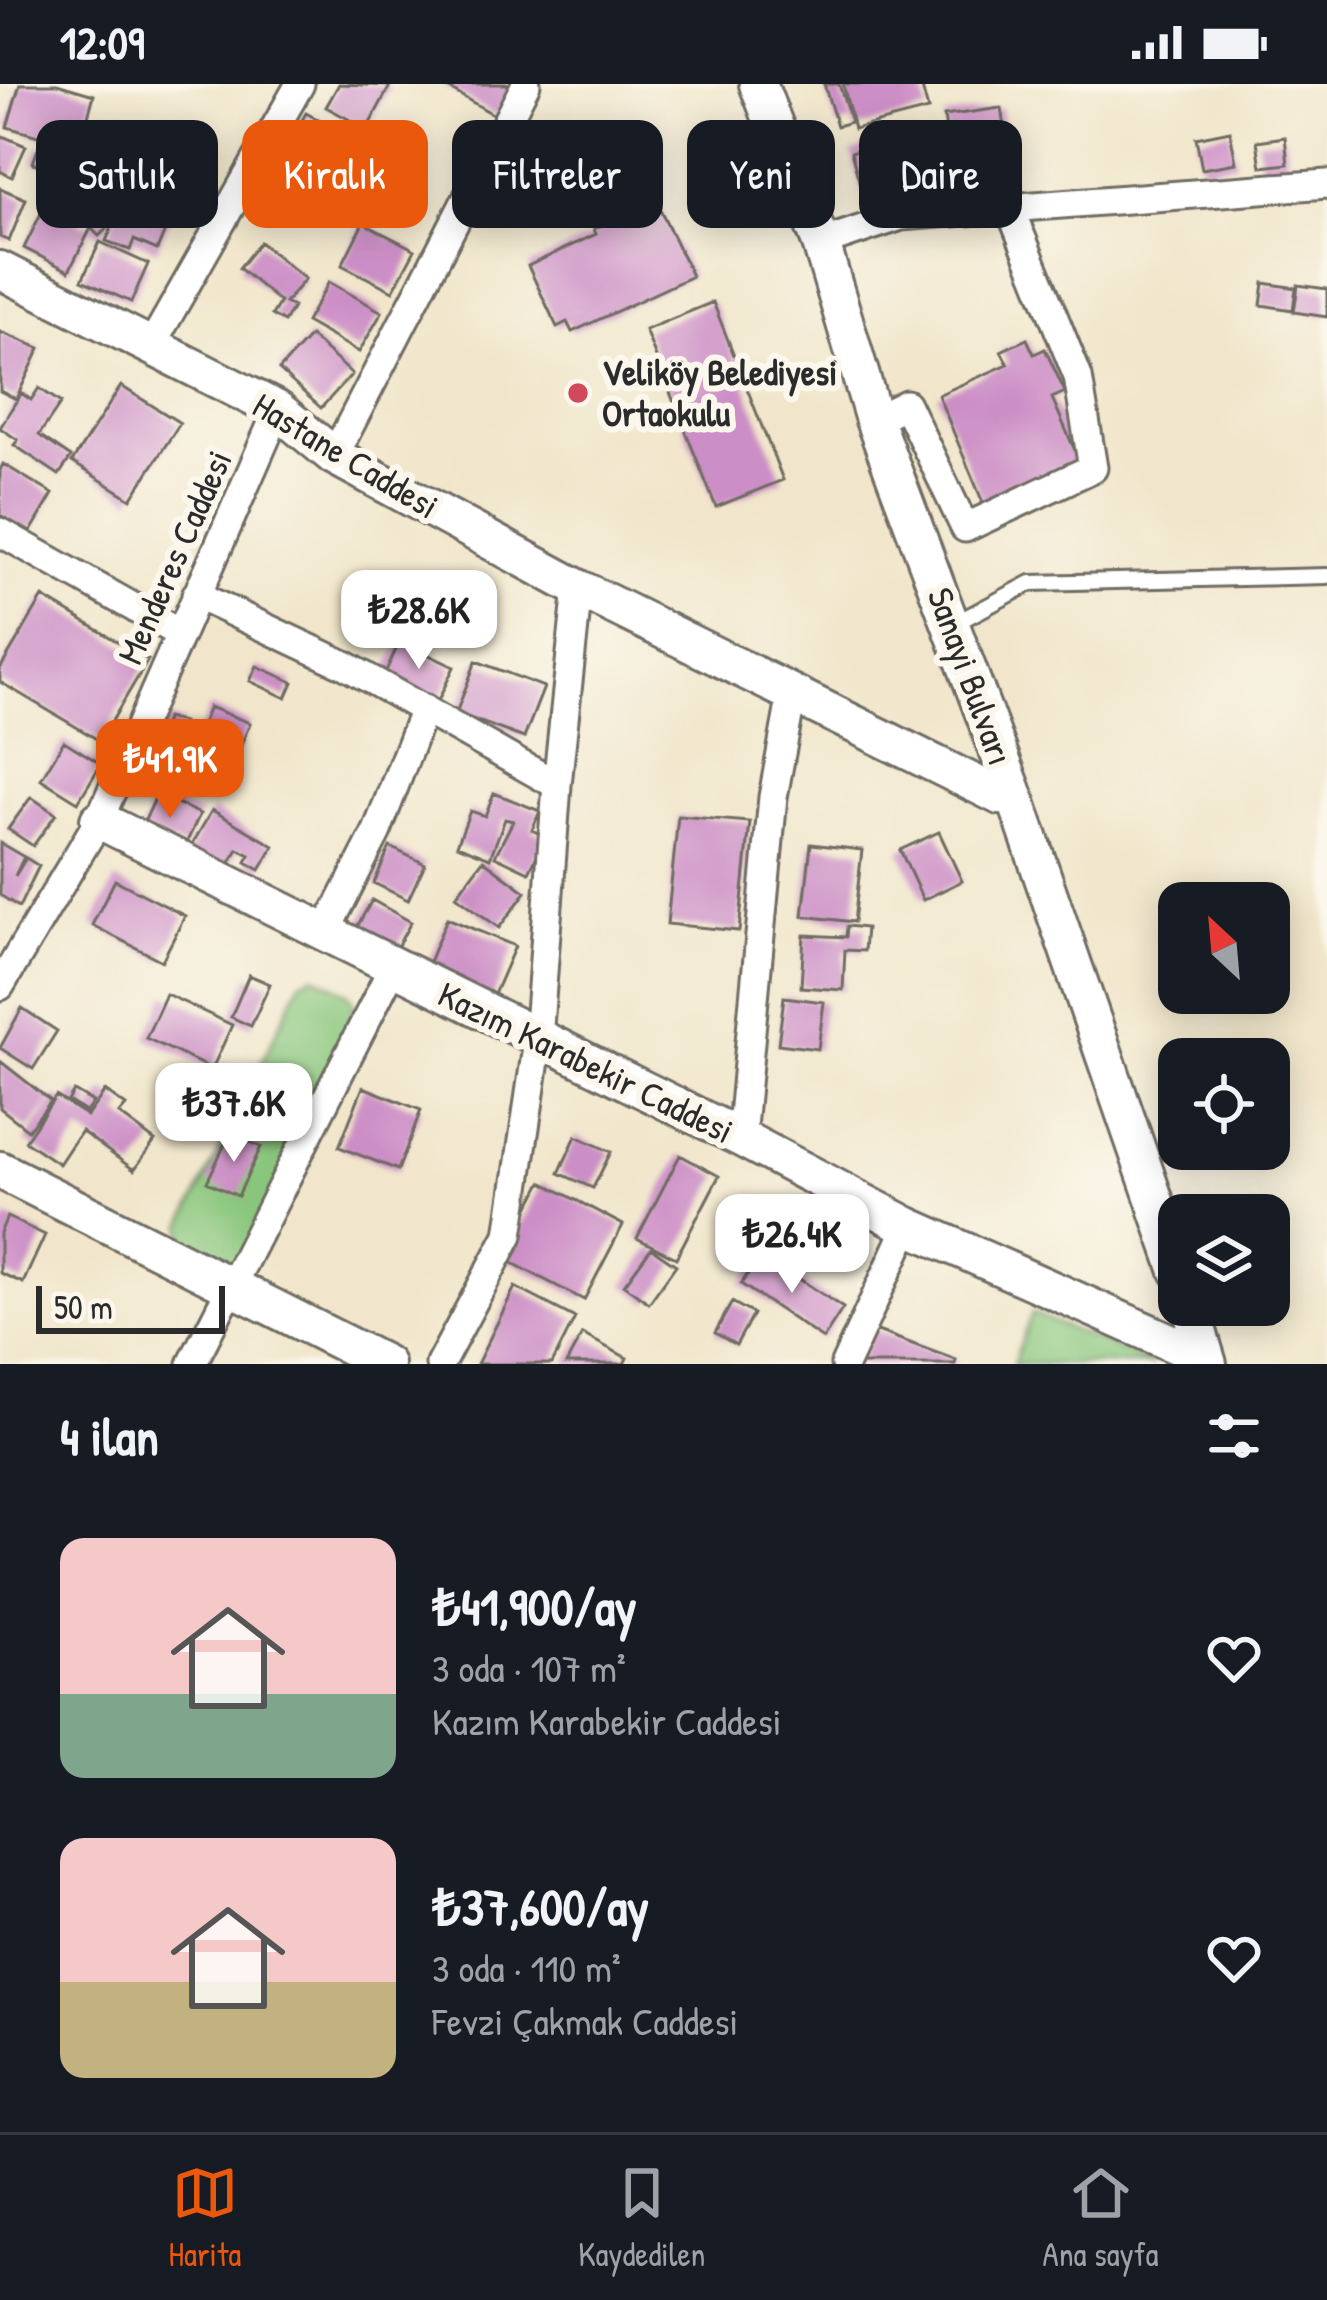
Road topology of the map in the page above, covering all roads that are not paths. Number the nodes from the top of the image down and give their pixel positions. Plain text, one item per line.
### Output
1 (298, 84) edge
2 (526, 84) edge
3 (758, 84) edge
4 (1327, 184) edge
5 (1022, 208) edge
6 (865, 228) edge
7 (1018, 228) edge
8 (821, 243) junction
9 (0, 270) edge
10 (151, 346) junction
11 (278, 410) junction
12 (874, 420) junction
13 (334, 456) junction
14 (957, 513) junction
15 (918, 531) junction
16 (0, 532) edge
17 (1327, 576) edge
18 (578, 588) junction
19 (196, 595) junction
20 (952, 626) junction
21 (179, 633) junction
22 (792, 694) junction
23 (424, 709) junction
24 (557, 785) junction
25 (1012, 788) junction
26 (99, 820) junction
27 (325, 933) junction
28 (393, 967) junction
29 (0, 986) edge
30 (538, 1040) junction
31 (741, 1138) junction
32 (0, 1170) edge
33 (1158, 1209) edge
34 (908, 1226) junction
35 (232, 1285) junction
36 (1196, 1326) edge
37 (1207, 1361) edge
38 (192, 1364) edge
39 (385, 1364) edge
40 (440, 1364) edge
41 (845, 1364) edge

1 - 10 street
2 - 13 street
3 - 8 street, Sanayi Bulvarı
4 - 5 street
6 - 8 street
7 - 14 street
8 - 12 street, Sanayi Bulvarı
9 - 10 street, Hastane Caddesi
10 - 11 street, Hastane Caddesi
11 - 13 street, Hastane Caddesi
11 - 19 street, Menderes Caddesi
12 - 14 street
12 - 15 street, Sanayi Bulvarı
13 - 18 street, Hastane Caddesi
14 - 15 street
15 - 20 street, Sanayi Bulvarı
16 - 21 street
17 - 20 lane
18 - 22 street, Hastane Caddesi
18 - 24 street
19 - 21 street, Menderes Caddesi
19 - 23 street
20 - 25 street, Sanayi Bulvarı
21 - 26 street, Menderes Caddesi
22 - 25 street, Hastane Caddesi
22 - 31 street
23 - 24 street
23 - 27 street
24 - 30 street
25 - 33 street, Sanayi Bulvarı
26 - 27 street, Kazım Karabekir Caddesi
26 - 29 street, Menderes Caddesi
27 - 28 street, Kazım Karabekir Caddesi
28 - 30 street, Kazım Karabekir Caddesi
28 - 35 street
30 - 31 street, Kazım Karabekir Caddesi
30 - 40 street
31 - 34 street, Kazım Karabekir Caddesi
32 - 35 street
34 - 37 street, Kazım Karabekir Caddesi
34 - 41 street
35 - 38 street
35 - 39 street
36 - 37 street

